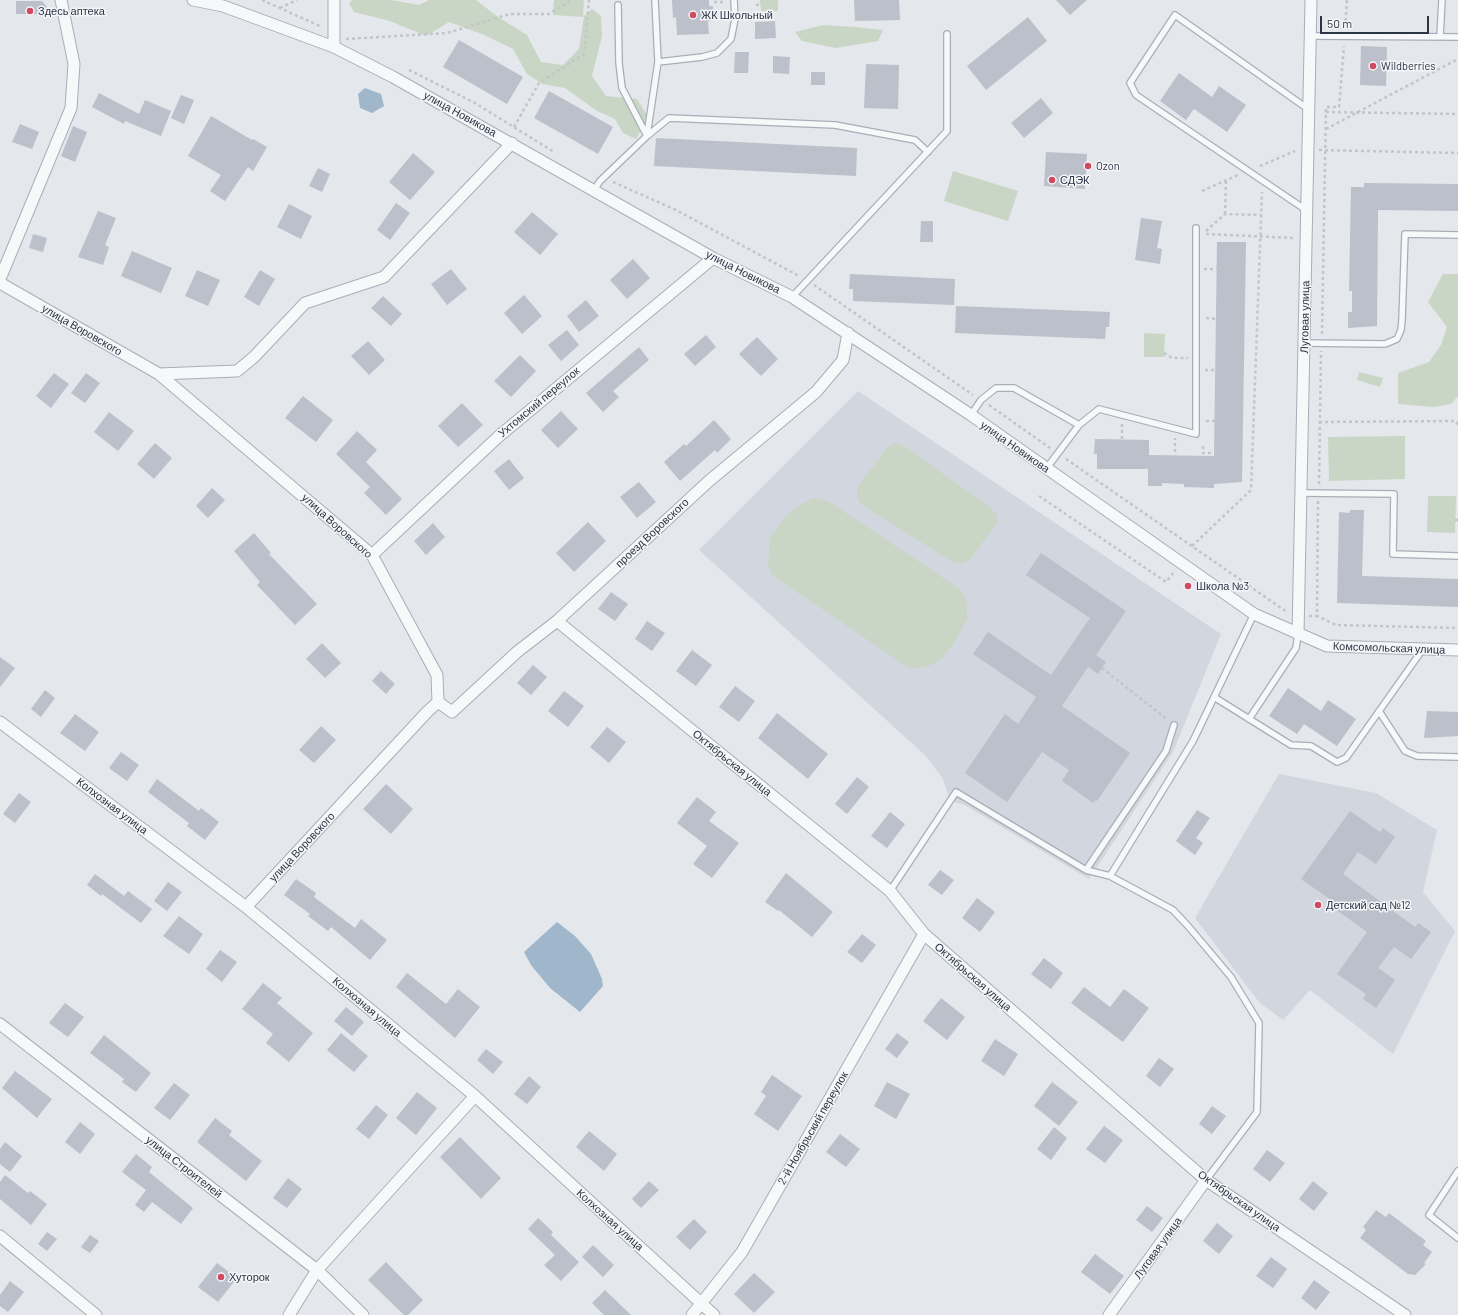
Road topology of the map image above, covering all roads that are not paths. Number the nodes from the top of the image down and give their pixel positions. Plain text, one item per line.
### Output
1 (62, 0) edge
2 (193, 0) edge
3 (334, 0) edge
4 (655, 0) edge
5 (734, 0) edge
6 (1311, 0) edge
7 (1442, 0) edge
8 (618, 5) dead end
9 (947, 34) dead end
10 (1310, 36) junction
11 (1440, 37) junction
12 (1458, 37) edge
13 (334, 46) junction
14 (658, 62) junction
15 (1309, 110) junction
16 (647, 136) junction
17 (512, 143) junction
18 (928, 152) junction
19 (594, 190) junction
20 (1307, 210) junction
21 (1196, 228) dead end
22 (1458, 235) edge
23 (713, 258) junction
24 (0, 279) edge
25 (0, 283) edge
26 (792, 297) junction
27 (848, 333) junction
28 (1304, 343) junction
29 (159, 374) junction
30 (971, 415) junction
31 (1079, 425) junction
32 (1046, 468) junction
33 (1301, 493) junction
34 (372, 554) junction
35 (1458, 556) edge
36 (1254, 614) junction
37 (557, 621) junction
38 (1298, 634) junction
39 (1423, 649) junction
40 (1458, 650) edge
41 (1214, 697) junction
42 (438, 702) junction
43 (1379, 711) junction
44 (1249, 719) junction
45 (0, 722) edge
46 (1174, 725) road end
47 (1458, 757) edge
48 (1086, 870) junction
49 (1110, 876) junction
50 (890, 891) junction
51 (246, 907) junction
52 (924, 934) junction
53 (0, 1024) edge
54 (474, 1096) junction
55 (1458, 1171) edge
56 (1206, 1180) junction
57 (0, 1236) edge
58 (1458, 1238) edge
59 (317, 1270) junction
60 (702, 1304) junction
61 (96, 1315) edge
62 (289, 1315) edge
63 (363, 1315) edge
64 (692, 1315) edge
65 (714, 1315) edge
66 (1109, 1315) edge
67 (1405, 1315) edge

1 - 24 street
2 - 13 street, улица Новикова
3 - 13 street
4 - 14 lane
5 - 14 lane
6 - 10 street, Луговая улица
7 - 11 lane
8 - 16 lane
9 - 18 lane
10 - 11 lane
10 - 15 street, Луговая улица
11 - 12 lane
13 - 17 street, улица Новикова
14 - 16 lane
15 - 20 street, Луговая улица
15 - 20 lane
16 - 18 lane
16 - 19 lane
17 - 19 street, улица Новикова
17 - 29 street
18 - 26 lane
19 - 23 street, улица Новикова
20 - 28 street, Луговая улица
21 - 31 lane
22 - 28 lane
23 - 26 street, улица Новикова
23 - 34 street, Ухтомский переулок
25 - 29 street, улица Воровского
26 - 27 street, улица Новикова
27 - 30 street, улица Новикова
27 - 37 street, проезд Воровского
28 - 33 street, Луговая улица
29 - 34 street, улица Воровского
30 - 31 lane
30 - 32 street, улица Новикова
31 - 32 lane
32 - 36 street, улица Новикова
33 - 35 lane
33 - 38 street, Луговая улица
34 - 42 street, улица Воровского
36 - 38 street, Комсомольская улица
36 - 41 lane
37 - 42 street, проезд Воровского
37 - 50 street, Октябрьская улица
38 - 39 street, Комсомольская улица
38 - 44 lane
39 - 40 street, Комсомольская улица
39 - 43 lane
41 - 44 lane
41 - 49 lane
42 - 51 street, улица Воровского
43 - 44 lane
43 - 47 lane
45 - 51 street, Колхозная улица
46 - 48 lane
48 - 49 lane
48 - 50 lane
49 - 56 lane
50 - 52 street, Октябрьская улица
51 - 54 street, Колхозная улица
52 - 56 street, Октябрьская улица
52 - 60 street, 2-й Ноябрьский переулок
53 - 59 street, улица Строителей
54 - 59 street
54 - 60 street, Колхозная улица
55 - 58 lane
56 - 66 street, Луговая улица
56 - 67 street, Октябрьская улица
57 - 61 street
59 - 62 street
59 - 63 street, улица Строителей
60 - 64 street, 2-й Ноябрьский переулок
60 - 65 street, Колхозная улица

